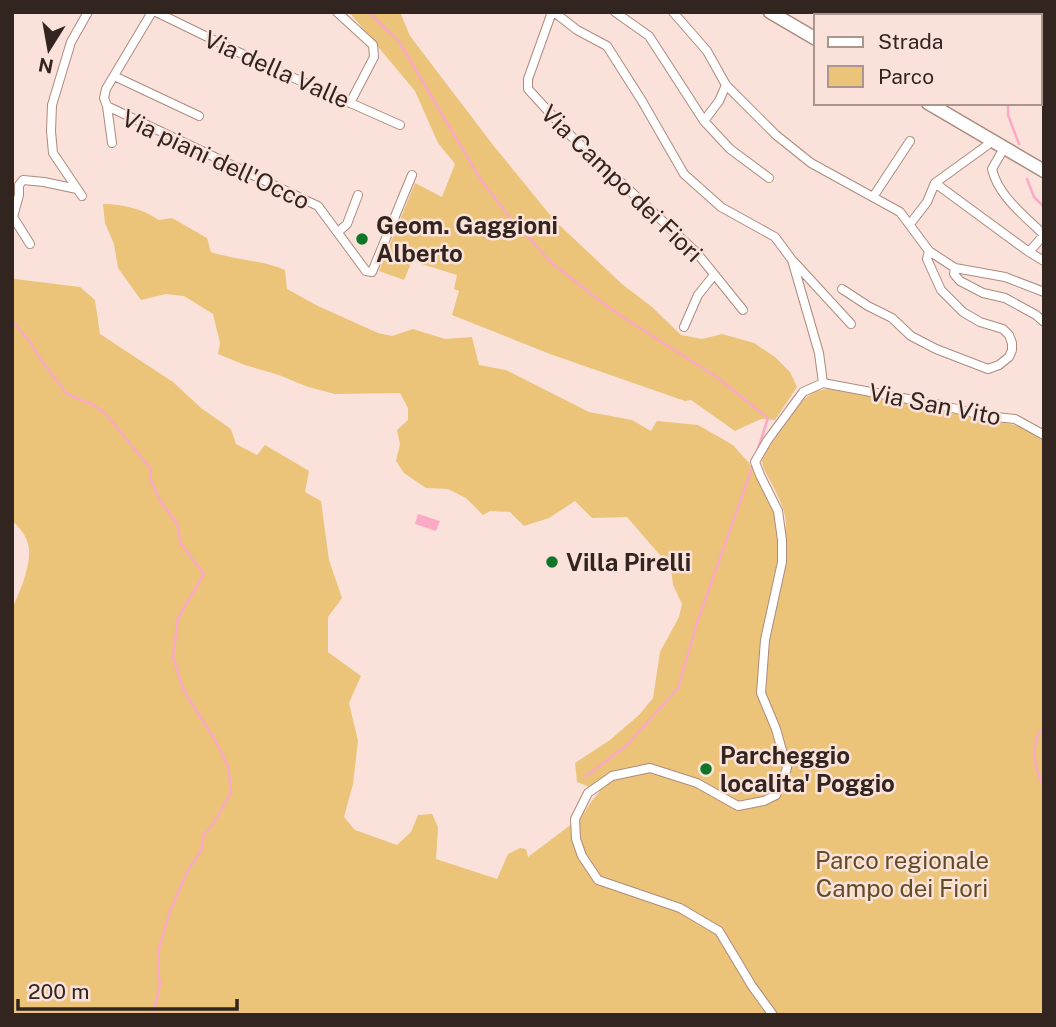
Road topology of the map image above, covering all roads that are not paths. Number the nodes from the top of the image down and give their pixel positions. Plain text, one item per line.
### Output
1 (88, 12) edge
2 (154, 12) edge
3 (337, 12) edge
4 (553, 12) edge
5 (615, 12) edge
6 (673, 12) edge
7 (770, 12) edge
8 (814, 38) edge
9 (114, 76) junction
10 (726, 85) junction
11 (350, 103) junction
12 (931, 105) edge
13 (107, 106) junction
14 (199, 116) dead end
15 (704, 121) junction
16 (400, 125) dead end
17 (910, 141) dead end
18 (112, 143) dead end
19 (998, 145) junction
20 (1044, 171) edge
21 (412, 175) dead end
22 (769, 178) dead end
23 (935, 183) junction
24 (358, 195) dead end
25 (873, 197) junction
26 (910, 224) junction
27 (338, 232) junction
28 (30, 243) dead end
29 (929, 251) junction
30 (1029, 252) junction
31 (792, 260) junction
32 (1044, 261) edge
33 (955, 268) junction
34 (714, 275) junction
35 (842, 289) dead end
36 (1044, 292) edge
37 (743, 310) dead end
38 (1044, 322) edge
39 (852, 324) dead end
40 (684, 327) dead end
41 (823, 383) junction
42 (1044, 435) edge
43 (773, 1015) edge

1 - 28 street
2 - 9 street, Via piani dell'Occo
2 - 11 street, Via della Valle
3 - 11 street
4 - 31 street
4 - 34 street, Via Campo dei Fiori
5 - 15 street
6 - 10 street
7 - 8 main road
9 - 13 street, Via piani dell'Occo
9 - 14 street
10 - 15 street
10 - 25 street
11 - 16 street, Via della Valle
12 - 19 main road
13 - 18 street
13 - 27 street, Via piani dell'Occo
15 - 22 street
17 - 25 street
19 - 20 main road
19 - 23 street
19 - 30 street
21 - 27 street, Via piani dell'Occo
23 - 26 street
23 - 30 street
24 - 27 street
25 - 26 street
26 - 29 street
29 - 33 street
29 - 35 street
30 - 32 street
31 - 39 street
31 - 41 street
33 - 36 street
33 - 38 street
34 - 37 street, Via Campo dei Fiori
34 - 40 street, Via Campo dei Fiori
41 - 42 street, Via San Vito
41 - 43 street

